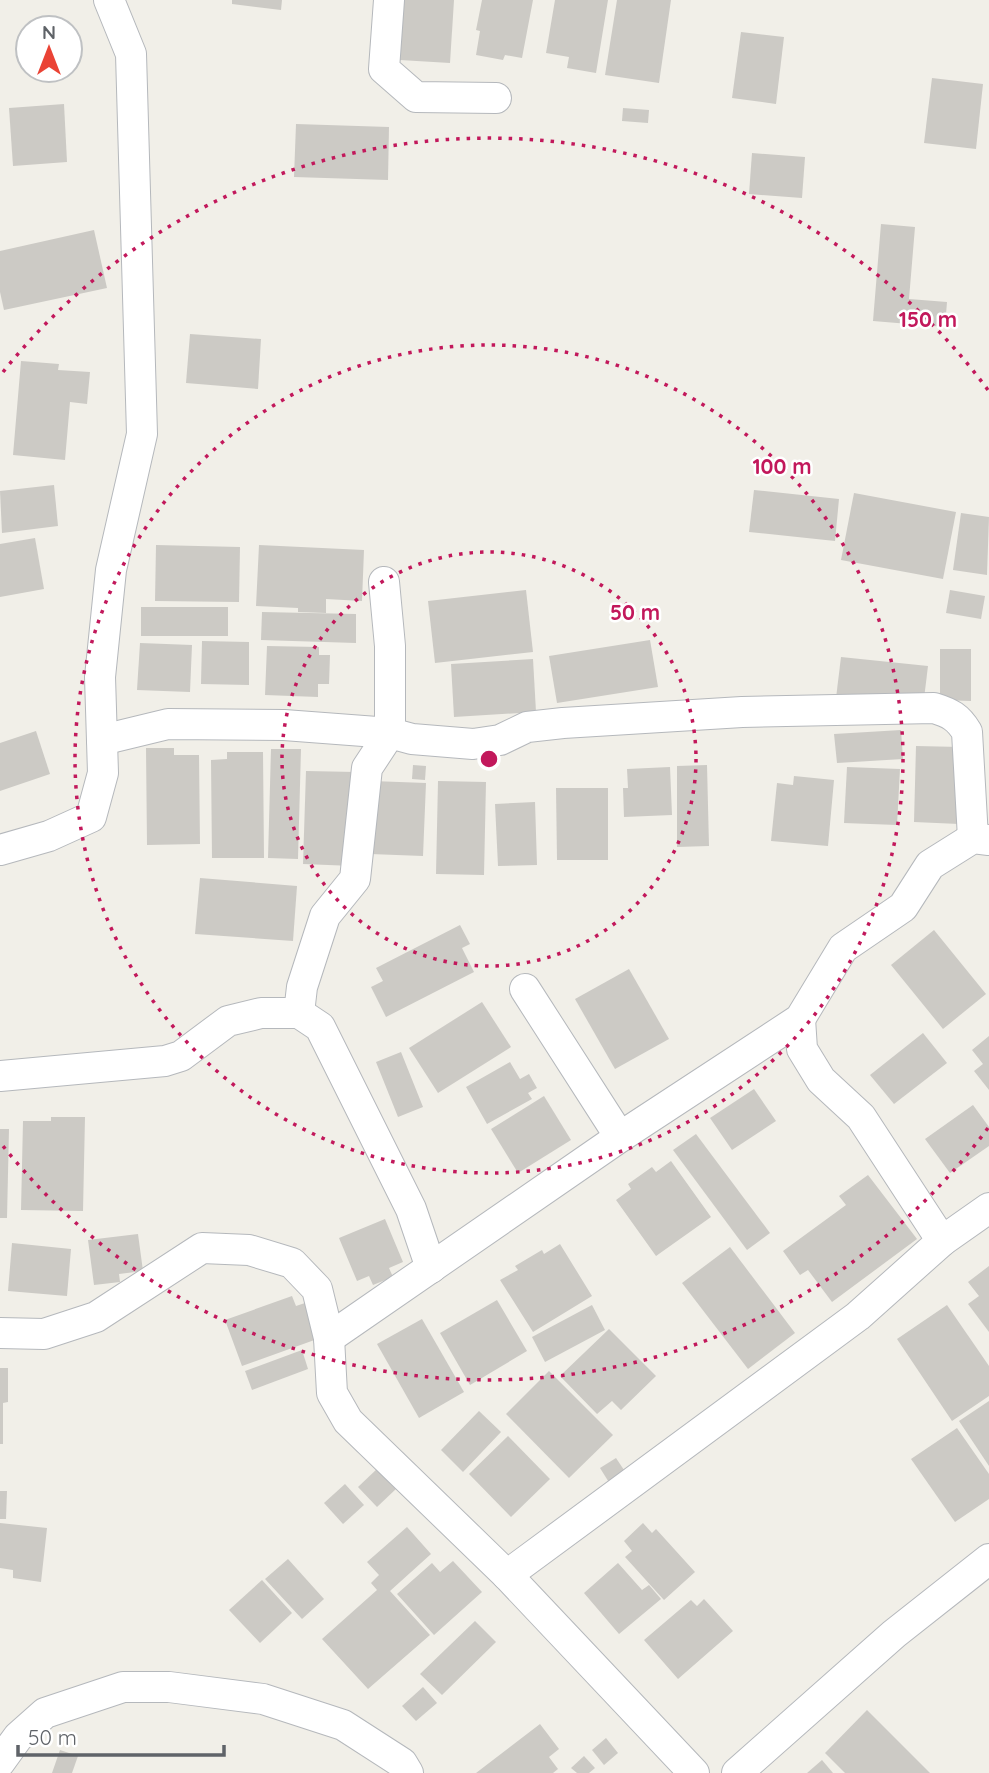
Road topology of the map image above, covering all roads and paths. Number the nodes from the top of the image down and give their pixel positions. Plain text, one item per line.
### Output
1 (109, 0) edge
2 (389, 0) edge
3 (496, 98) dead end
4 (384, 582) dead end
5 (390, 733) junction
6 (102, 740) junction
7 (981, 839) edge
8 (0, 849) edge
9 (525, 989) dead end
10 (299, 1013) junction
11 (800, 1019) junction
12 (0, 1076) edge
13 (620, 1137) junction
14 (989, 1208) edge
15 (942, 1241) junction
16 (431, 1268) junction
17 (0, 1333) edge
18 (330, 1338) junction
19 (989, 1559) edge
20 (507, 1575) junction
21 (0, 1762) edge
22 (408, 1773) edge
23 (694, 1773) edge
24 (737, 1773) edge

1 - 6 street
2 - 3 street
4 - 5 street
5 - 6 street
5 - 7 street
5 - 10 street
6 - 8 street
7 - 11 street
9 - 13 street
10 - 12 street
10 - 16 street
11 - 13 street
11 - 15 street
13 - 16 street
14 - 15 street
15 - 20 street
16 - 18 street
17 - 18 street
18 - 20 street
19 - 24 street
20 - 23 street
21 - 22 street

